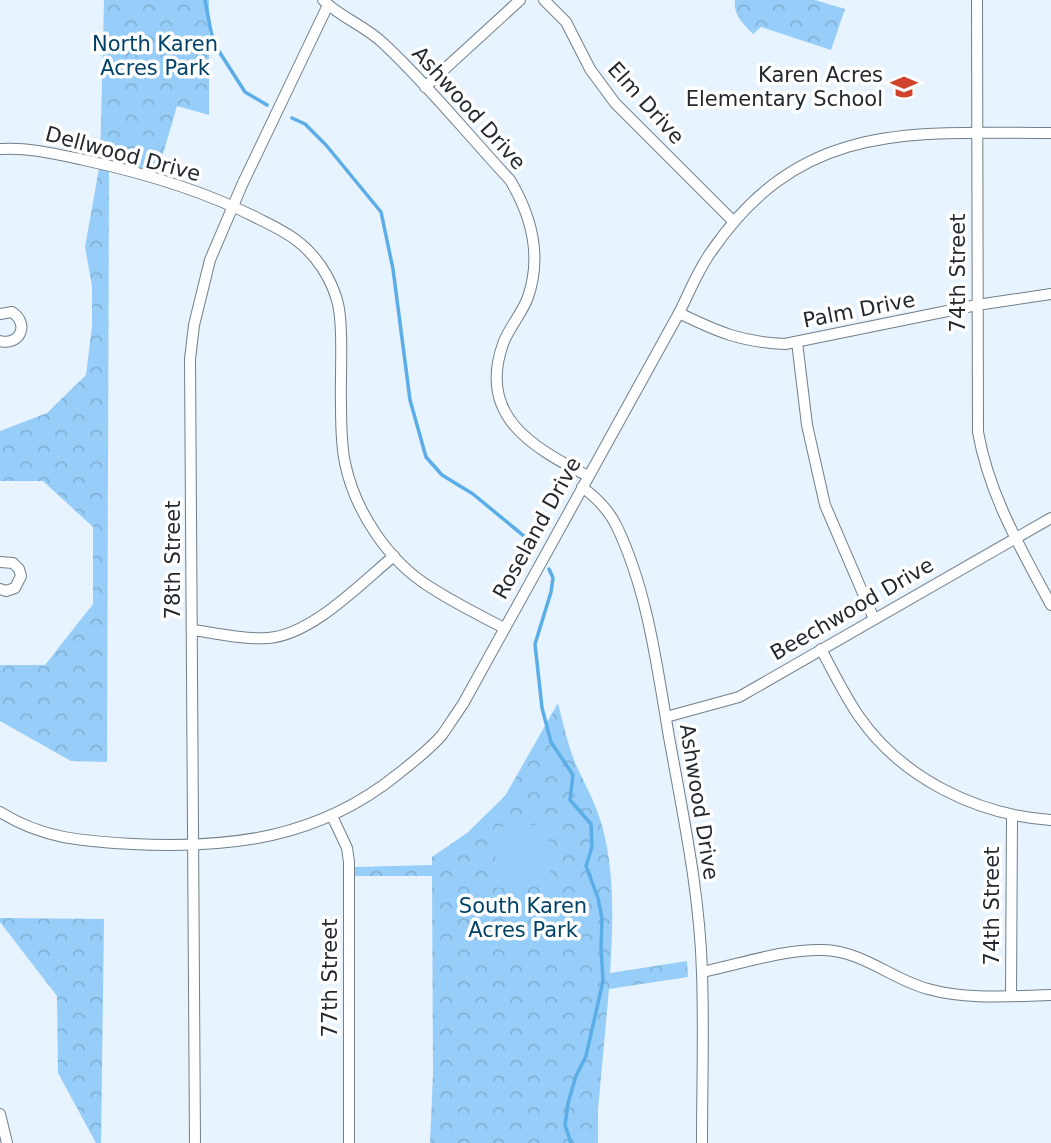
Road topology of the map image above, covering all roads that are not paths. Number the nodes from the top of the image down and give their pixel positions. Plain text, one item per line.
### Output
1 (520, 0) edge
2 (544, 0) edge
3 (977, 0) edge
4 (325, 2) edge
5 (425, 87) junction
6 (1051, 132) edge
7 (977, 133) junction
8 (0, 149) edge
9 (233, 206) junction
10 (734, 222) junction
11 (1051, 294) edge
12 (977, 305) junction
13 (679, 313) junction
14 (0, 314) edge
15 (0, 341) edge
16 (797, 342) junction
17 (588, 476) junction
18 (582, 487) junction
19 (1051, 518) edge
20 (1017, 538) junction
21 (394, 556) junction
22 (0, 562) edge
23 (0, 589) edge
24 (1051, 605) edge
25 (874, 619) junction
26 (504, 628) junction
27 (192, 629) junction
28 (821, 649) junction
29 (666, 717) junction
30 (0, 812) edge
31 (332, 816) junction
32 (1012, 816) junction
33 (1051, 820) edge
34 (194, 844) junction
35 (702, 972) junction
36 (1051, 995) edge
37 (1011, 996) junction
38 (0, 1114) edge
39 (7, 1143) edge
40 (195, 1143) edge
41 (349, 1143) edge
42 (702, 1143) edge

1 - 5 street
2 - 10 street, Elm Drive
3 - 7 street, 74th Street
4 - 5 street, Ashwood Drive
4 - 9 street, 78th Street
5 - 17 street, Ashwood Drive
6 - 7 street, Roseland Drive
7 - 10 street, Roseland Drive
7 - 12 street, 74th Street
8 - 9 street, Dellwood Drive
9 - 21 street, Dellwood Drive
9 - 27 street, 78th Street
10 - 13 street, Roseland Drive
11 - 12 street, Palm Drive
12 - 16 street, Palm Drive
12 - 20 street, 74th Street
13 - 16 street, Palm Drive
13 - 17 street, Roseland Drive
14 - 15 street
16 - 25 street
17 - 18 street, Roseland Drive
18 - 26 street, Roseland Drive
18 - 29 street, Ashwood Drive
19 - 20 street, Beechwood Drive
20 - 24 street, 74th Street
20 - 25 street, Beechwood Drive
21 - 26 street, Dellwood Drive
21 - 27 street
22 - 23 street
25 - 28 street, Beechwood Drive
26 - 31 street, Roseland Drive
27 - 34 street, 78th Street
28 - 29 street, Beechwood Drive
28 - 32 street
29 - 35 street, Ashwood Drive
30 - 34 street, Roseland Drive
31 - 34 street, Roseland Drive
31 - 41 street, 77th Street
32 - 33 street
32 - 37 street, 74th Street
34 - 40 street, 78th Street
35 - 37 street
35 - 42 street, Ashwood Drive
36 - 37 street
38 - 39 street

